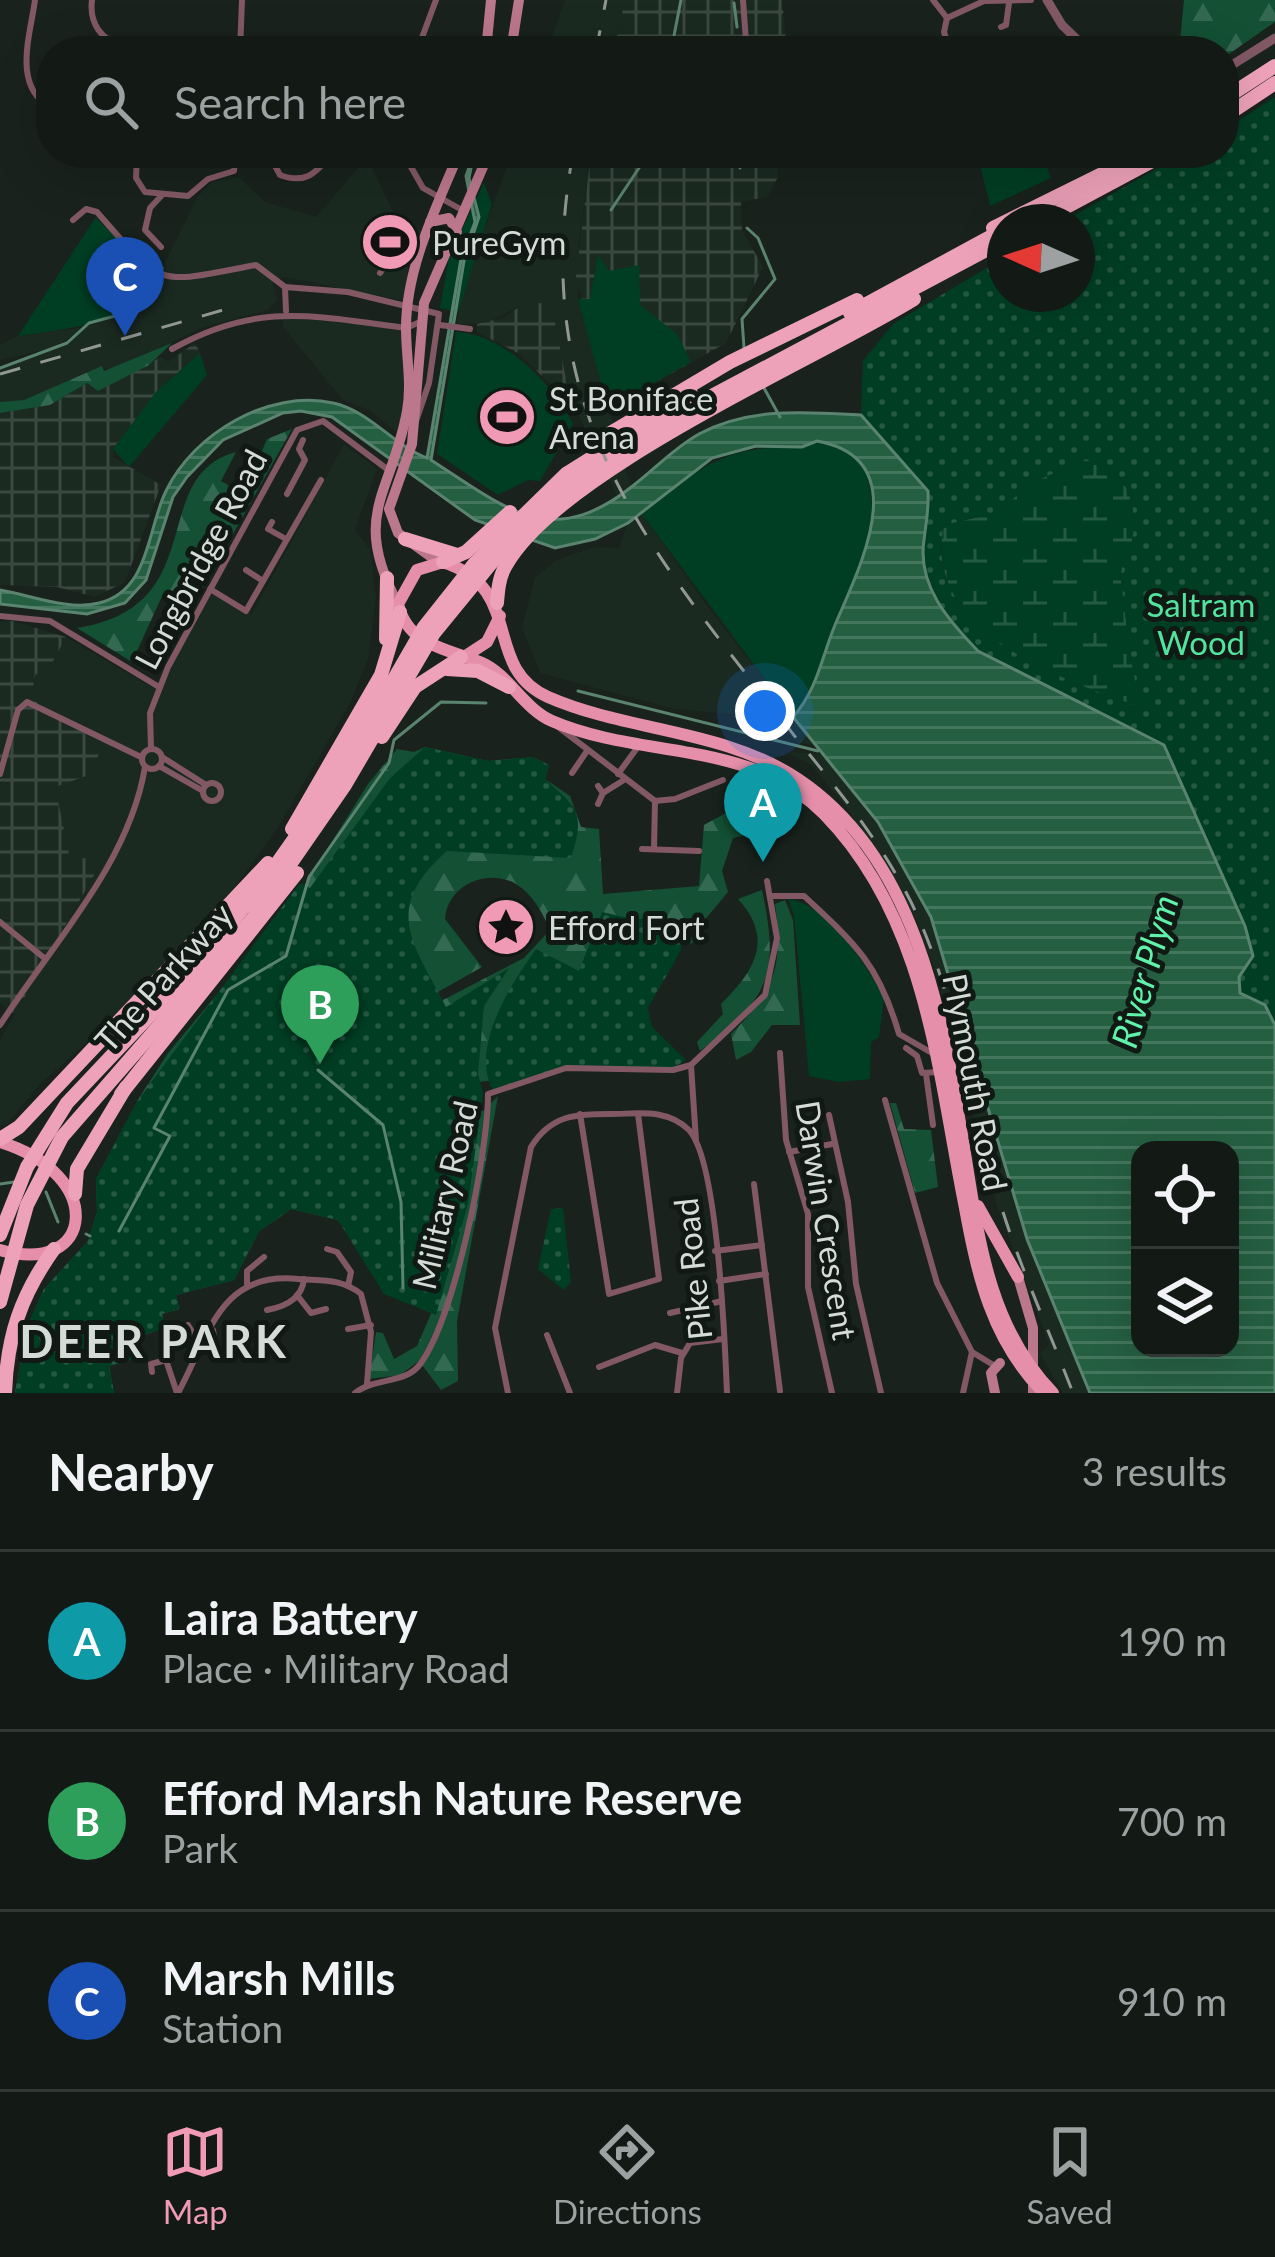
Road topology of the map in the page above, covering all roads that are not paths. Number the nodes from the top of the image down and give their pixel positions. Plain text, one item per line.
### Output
1 (34, 0) edge
2 (92, 0) edge
3 (242, 0) edge
4 (436, 0) edge
5 (491, 0) edge
6 (519, 0) edge
7 (743, 0) edge
8 (933, 0) edge
9 (1031, 0) edge
10 (1047, 0) edge
11 (1000, 1) edge
12 (1010, 3) junction
13 (947, 18) junction
14 (1001, 27) dead end
15 (106, 36) edge
16 (240, 36) edge
17 (423, 36) edge
18 (488, 36) edge
19 (513, 36) edge
20 (746, 36) edge
21 (945, 36) edge
22 (1073, 36) edge
23 (1275, 38) edge
24 (1239, 61) edge
25 (1275, 66) edge
26 (1275, 83) edge
27 (1239, 89) edge
28 (36, 97) edge
29 (1239, 107) edge
30 (137, 168) edge
31 (234, 168) edge
32 (276, 168) edge
33 (320, 168) edge
34 (411, 168) edge
35 (453, 168) edge
36 (483, 168) edge
37 (1139, 168) edge
38 (1114, 169) joint
39 (138, 184) junction
40 (127, 186) dead end
41 (162, 195) junction
42 (440, 199) junction
43 (470, 199) junction
44 (1051, 204) edge
45 (1072, 204) edge
46 (73, 220) dead end
47 (430, 222) junction
48 (457, 232) junction
49 (987, 239) edge
50 (161, 247) dead end
51 (987, 249) edge
52 (420, 250) junction
53 (935, 266) junction
54 (380, 273) dead end
55 (884, 286) junction
56 (285, 287) junction
57 (417, 302) junction
58 (286, 311) junction
59 (411, 323) junction
60 (443, 326) junction
61 (470, 329) dead end
62 (172, 350) dead end
63 (790, 351) junction
64 (414, 424) junction
65 (303, 440) dead end
66 (405, 442) junction
67 (389, 465) junction
68 (321, 480) dead end
69 (310, 498) junction
70 (268, 529) dead end
71 (286, 539) junction
72 (405, 539) joint
73 (446, 560) junction
74 (246, 570) dead end
75 (387, 578) junction
76 (263, 581) junction
77 (210, 589) junction
78 (399, 608) junction
79 (498, 609) junction
80 (0, 616) edge
81 (463, 657) junction
82 (440, 670) junction
83 (159, 687) junction
84 (509, 687) junction
85 (389, 697) junction
86 (354, 722) junction
87 (556, 722) junction
88 (642, 741) junction
89 (151, 748) junction
90 (587, 751) junction
91 (141, 757) junction
92 (155, 765) junction
93 (577, 770) dead end
94 (0, 774) edge
95 (621, 776) junction
96 (723, 779) dead end
97 (205, 788) dead end
98 (655, 801) junction
99 (598, 804) dead end
100 (642, 849) dead end
101 (654, 849) junction
102 (699, 851) dead end
103 (277, 853) junction
104 (767, 881) dead end
105 (770, 896) junction
106 (0, 922) edge
107 (45, 958) junction
108 (208, 971) junction
109 (151, 1014) junction
110 (928, 1018) junction
111 (0, 1025) edge
112 (915, 1041) junction
113 (906, 1048) dead end
114 (780, 1053) dead end
115 (935, 1055) junction
116 (691, 1065) junction
117 (932, 1073) junction
118 (122, 1094) junction
119 (885, 1100) dead end
120 (580, 1114) junction
121 (638, 1114) junction
122 (829, 1115) dead end
123 (933, 1125) dead end
124 (0, 1140) edge
125 (963, 1140) junction
126 (696, 1141) junction
127 (832, 1144) junction
128 (789, 1152) junction
129 (754, 1184) dead end
130 (75, 1194) junction
131 (0, 1235) edge
132 (762, 1245) junction
133 (54, 1249) junction
134 (327, 1249) dead end
135 (0, 1250) edge
136 (715, 1251) junction
137 (264, 1257) dead end
138 (766, 1274) junction
139 (1018, 1277) junction
140 (304, 1279) junction
141 (988, 1279) junction
142 (719, 1281) junction
143 (247, 1284) junction
144 (349, 1286) junction
145 (297, 1295) junction
146 (722, 1301) junction
147 (0, 1302) edge
148 (267, 1310) dead end
149 (326, 1310) dead end
150 (670, 1313) dead end
151 (188, 1325) dead end
152 (370, 1325) junction
153 (212, 1326) junction
154 (997, 1326) junction
155 (348, 1329) dead end
156 (547, 1335) dead end
157 (724, 1339) junction
158 (202, 1348) junction
159 (682, 1352) junction
160 (972, 1352) junction
161 (217, 1355) dead end
162 (997, 1365) junction
163 (599, 1367) dead end
164 (152, 1372) dead end
165 (1037, 1383) edge
166 (367, 1384) junction
167 (779, 1391) edge
168 (5, 1393) edge
169 (178, 1393) edge
170 (356, 1393) edge
171 (508, 1393) edge
172 (570, 1393) edge
173 (677, 1393) edge
174 (727, 1393) edge
175 (832, 1393) edge
176 (881, 1393) edge
177 (963, 1393) edge
178 (995, 1393) edge

1 - 28 street
2 - 15 street
3 - 16 street
4 - 17 street
5 - 18 main road
6 - 19 main road
7 - 20 street
8 - 13 street
9 - 12 street
10 - 22 street
11 - 12 street
11 - 13 street
12 - 14 street
13 - 21 street
23 - 24 street
25 - 27 highway
26 - 29 highway
30 - 39 street
31 - 41 street
32 - 33 street
34 - 42 street
35 - 42 main road
36 - 43 main road
37 - 45 highway
38 - 44 highway
38 - 55 highway
39 - 40 street
39 - 41 street
41 - 50 street
42 - 43 street
42 - 47 main road
43 - 48 main road
46 - 56 street
47 - 48 main road
47 - 52 main road
48 - 57 main road
49 - 53 highway
51 - 63 highway
52 - 54 street
52 - 57 main road
53 - 55 highway
53 - 63 highway
55 - 63 highway
56 - 58 street
56 - 60 street
57 - 59 main road
58 - 59 street
58 - 62 street
59 - 64 main road
59 - 66 main road
60 - 61 street
60 - 64 street
63 - 73 highway
63 - 79 highway
63 - 85 highway
64 - 66 main road
65 - 69 street
66 - 67 main road
66 - 72 main road
67 - 75 main road
67 - 77 street, Longbridge Road
68 - 69 street
69 - 71 street
70 - 71 street
71 - 76 street
72 - 73 highway
73 - 78 main road
73 - 79 main road
74 - 76 street
75 - 78 main road
75 - 86 highway
76 - 77 street
77 - 83 street, Longbridge Road
78 - 81 main road
78 - 86 highway
79 - 81 main road
79 - 125 main road, Plymouth Road
80 - 83 street
81 - 82 highway
81 - 84 main road, Plymouth Road
82 - 84 highway
82 - 118 highway
83 - 89 street, Longbridge Road
84 - 87 main road, Plymouth Road
85 - 108 highway, The Parkway
85 - 109 highway, The Parkway
86 - 103 highway
87 - 88 main road, Plymouth Road
87 - 90 street
88 - 95 street
88 - 110 main road, Plymouth Road
89 - 91 street
89 - 92 street
90 - 93 street
90 - 95 street
91 - 92 street
91 - 94 street
92 - 97 street
92 - 107 street
95 - 98 street
95 - 99 street
96 - 98 street
98 - 101 street
100 - 101 street
101 - 102 street
103 - 109 highway
103 - 124 highway
104 - 105 street
105 - 112 street
105 - 116 street
106 - 107 street
107 - 111 street
108 - 118 highway
108 - 147 highway, The Parkway
109 - 131 highway, The Parkway
110 - 112 street
110 - 115 main road, Plymouth Road
112 - 115 street
113 - 117 street, Plymouth Road
114 - 128 street, Darwin Crescent
115 - 117 main road, Plymouth Road
116 - 126 street, Pike Road
116 - 166 street, Military Road
117 - 123 street, Plymouth Road
117 - 154 main road, Plymouth Road
118 - 130 highway
119 - 160 street
120 - 121 street
120 - 121 street
120 - 171 street
121 - 126 street
122 - 127 street
124 - 130 main road
125 - 139 main road
125 - 141 main road, Plymouth Road
126 - 136 street, Pike Road
127 - 128 street
127 - 176 street
128 - 175 street, Darwin Crescent
129 - 132 street
130 - 133 main road
132 - 136 street
132 - 138 street
133 - 135 main road
133 - 168 highway
134 - 144 street
136 - 142 street, Pike Road
137 - 143 street
138 - 142 street
138 - 167 street
139 - 141 main road
139 - 165 main road
140 - 143 street
140 - 144 street
140 - 145 street
141 - 165 main road, Plymouth Road
142 - 146 street, Pike Road
143 - 153 street
144 - 152 street
145 - 148 street
145 - 149 street
146 - 150 street
146 - 157 street, Pike Road
151 - 158 street
152 - 155 street
152 - 166 street
153 - 158 street
153 - 161 street
154 - 162 main road
154 - 165 main road, Plymouth Road
156 - 172 street
157 - 159 street
157 - 174 street, Pike Road
158 - 169 street
159 - 163 street
159 - 173 street
160 - 162 street
160 - 177 street
162 - 165 main road
162 - 178 main road
164 - 169 street
166 - 170 street

